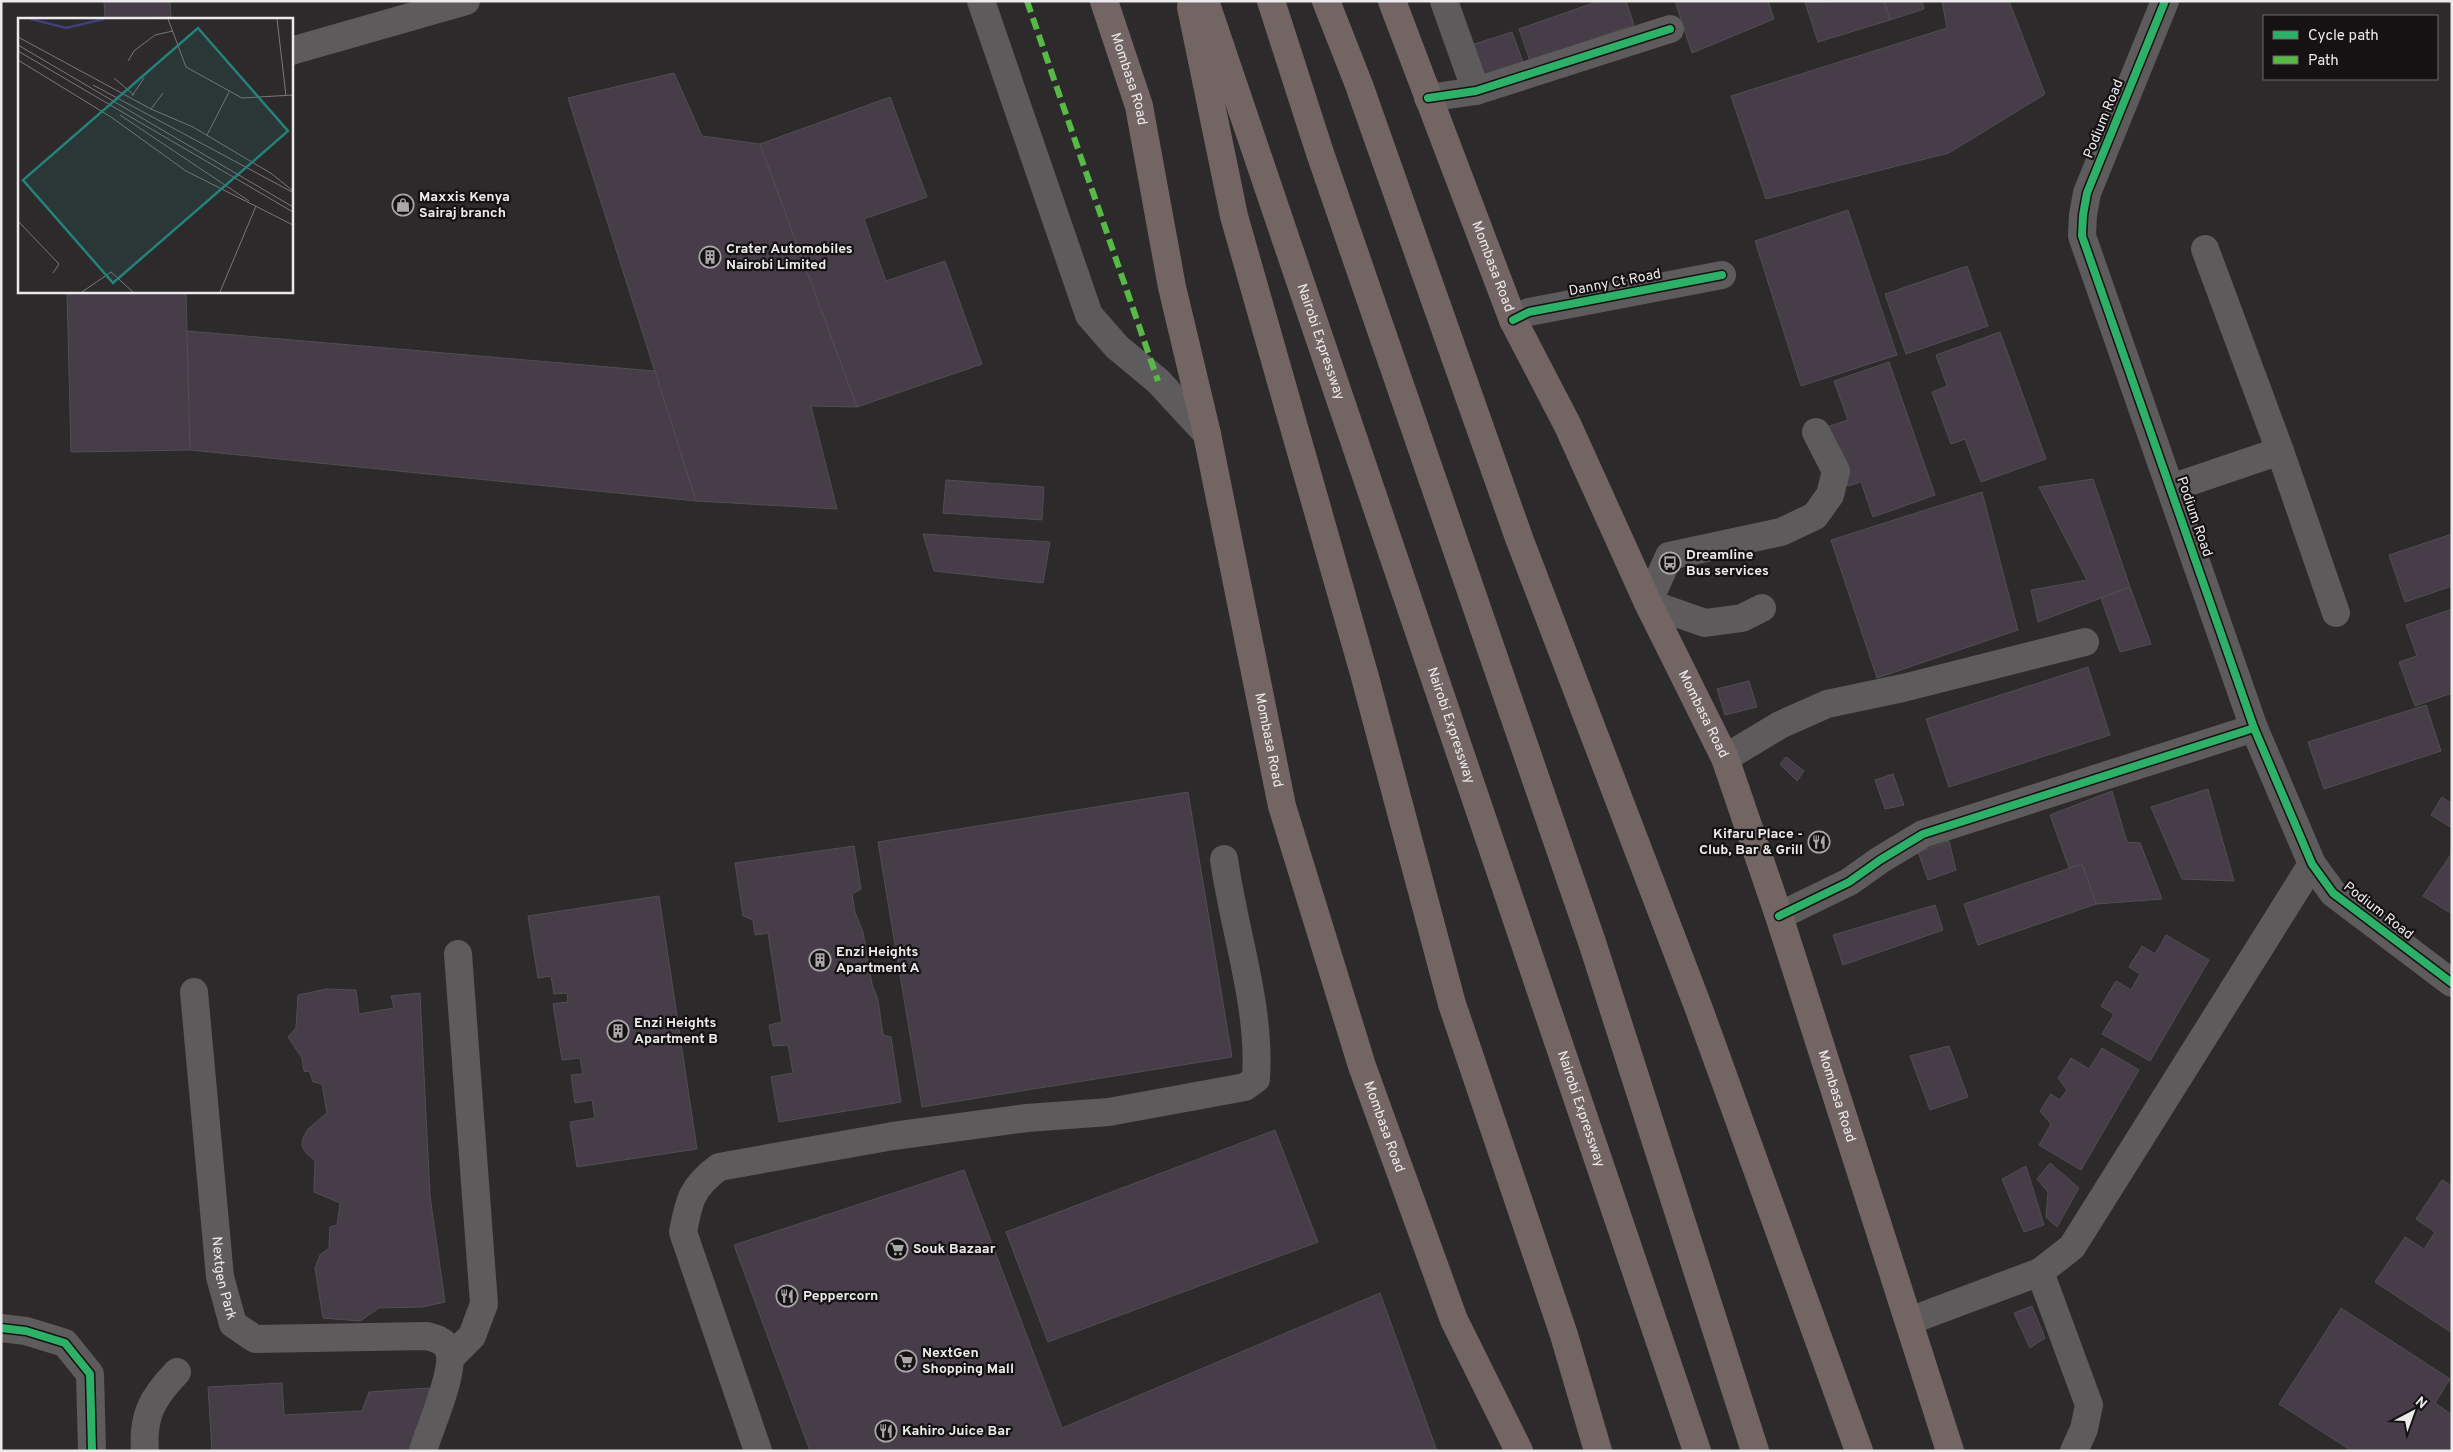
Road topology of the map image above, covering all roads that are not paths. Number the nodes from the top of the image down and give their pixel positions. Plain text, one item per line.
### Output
1 (466, 1) edge
2 (981, 1) edge
3 (1104, 1) edge
4 (1190, 1) edge
5 (1205, 1) edge
6 (1270, 1) edge
7 (1326, 1) edge
8 (1392, 1) edge
9 (1444, 1) edge
10 (2165, 1) edge
11 (1670, 30) dead end
12 (292, 51) edge
13 (1476, 91) junction
14 (1428, 98) junction
15 (2205, 249) dead end
16 (1722, 275) dead end
17 (1513, 320) junction
18 (1816, 432) dead end
19 (1207, 434) junction
20 (2280, 451) junction
21 (2171, 488) junction
22 (1648, 602) junction
23 (1762, 608) dead end
24 (2336, 613) dead end
25 (2085, 642) dead end
26 (2254, 728) junction
27 (1725, 758) junction
28 (1224, 859) dead end
29 (2312, 864) junction
30 (1779, 916) junction
31 (458, 954) dead end
32 (2452, 983) edge
33 (194, 992) dead end
34 (2040, 1272) junction
35 (1909, 1321) junction
36 (1, 1328) edge
37 (451, 1356) junction
38 (177, 1372) dead end
39 (92, 1451) edge
40 (145, 1451) edge
41 (423, 1451) edge
42 (758, 1451) edge
43 (1519, 1451) edge
44 (1598, 1451) edge
45 (1697, 1451) edge
46 (1755, 1451) edge
47 (1859, 1451) edge
48 (1950, 1451) edge
49 (2074, 1451) edge

1 - 12 street
2 - 19 street
3 - 19 highway, Mombasa Road
4 - 44 highway
5 - 45 highway, Nairobi Expressway
6 - 46 highway
7 - 47 highway
8 - 14 highway, Mombasa Road
9 - 13 street
10 - 21 street, Podium Road
11 - 13 street
13 - 14 street
14 - 17 highway, Mombasa Road
15 - 20 street
16 - 17 street, Danny Ct Road
17 - 22 highway, Mombasa Road
18 - 22 street
19 - 43 highway, Mombasa Road
20 - 21 street
20 - 24 street
21 - 26 street, Podium Road
22 - 23 street
22 - 27 highway, Mombasa Road
25 - 27 street
26 - 29 street, Podium Road
26 - 30 street
27 - 30 highway, Mombasa Road
28 - 42 street
29 - 32 street, Podium Road
29 - 34 street
30 - 35 highway, Mombasa Road
31 - 37 street
33 - 37 street, Nextgen Park
34 - 35 street
34 - 49 street
35 - 48 highway, Mombasa Road
36 - 39 street
37 - 41 street
38 - 40 street

